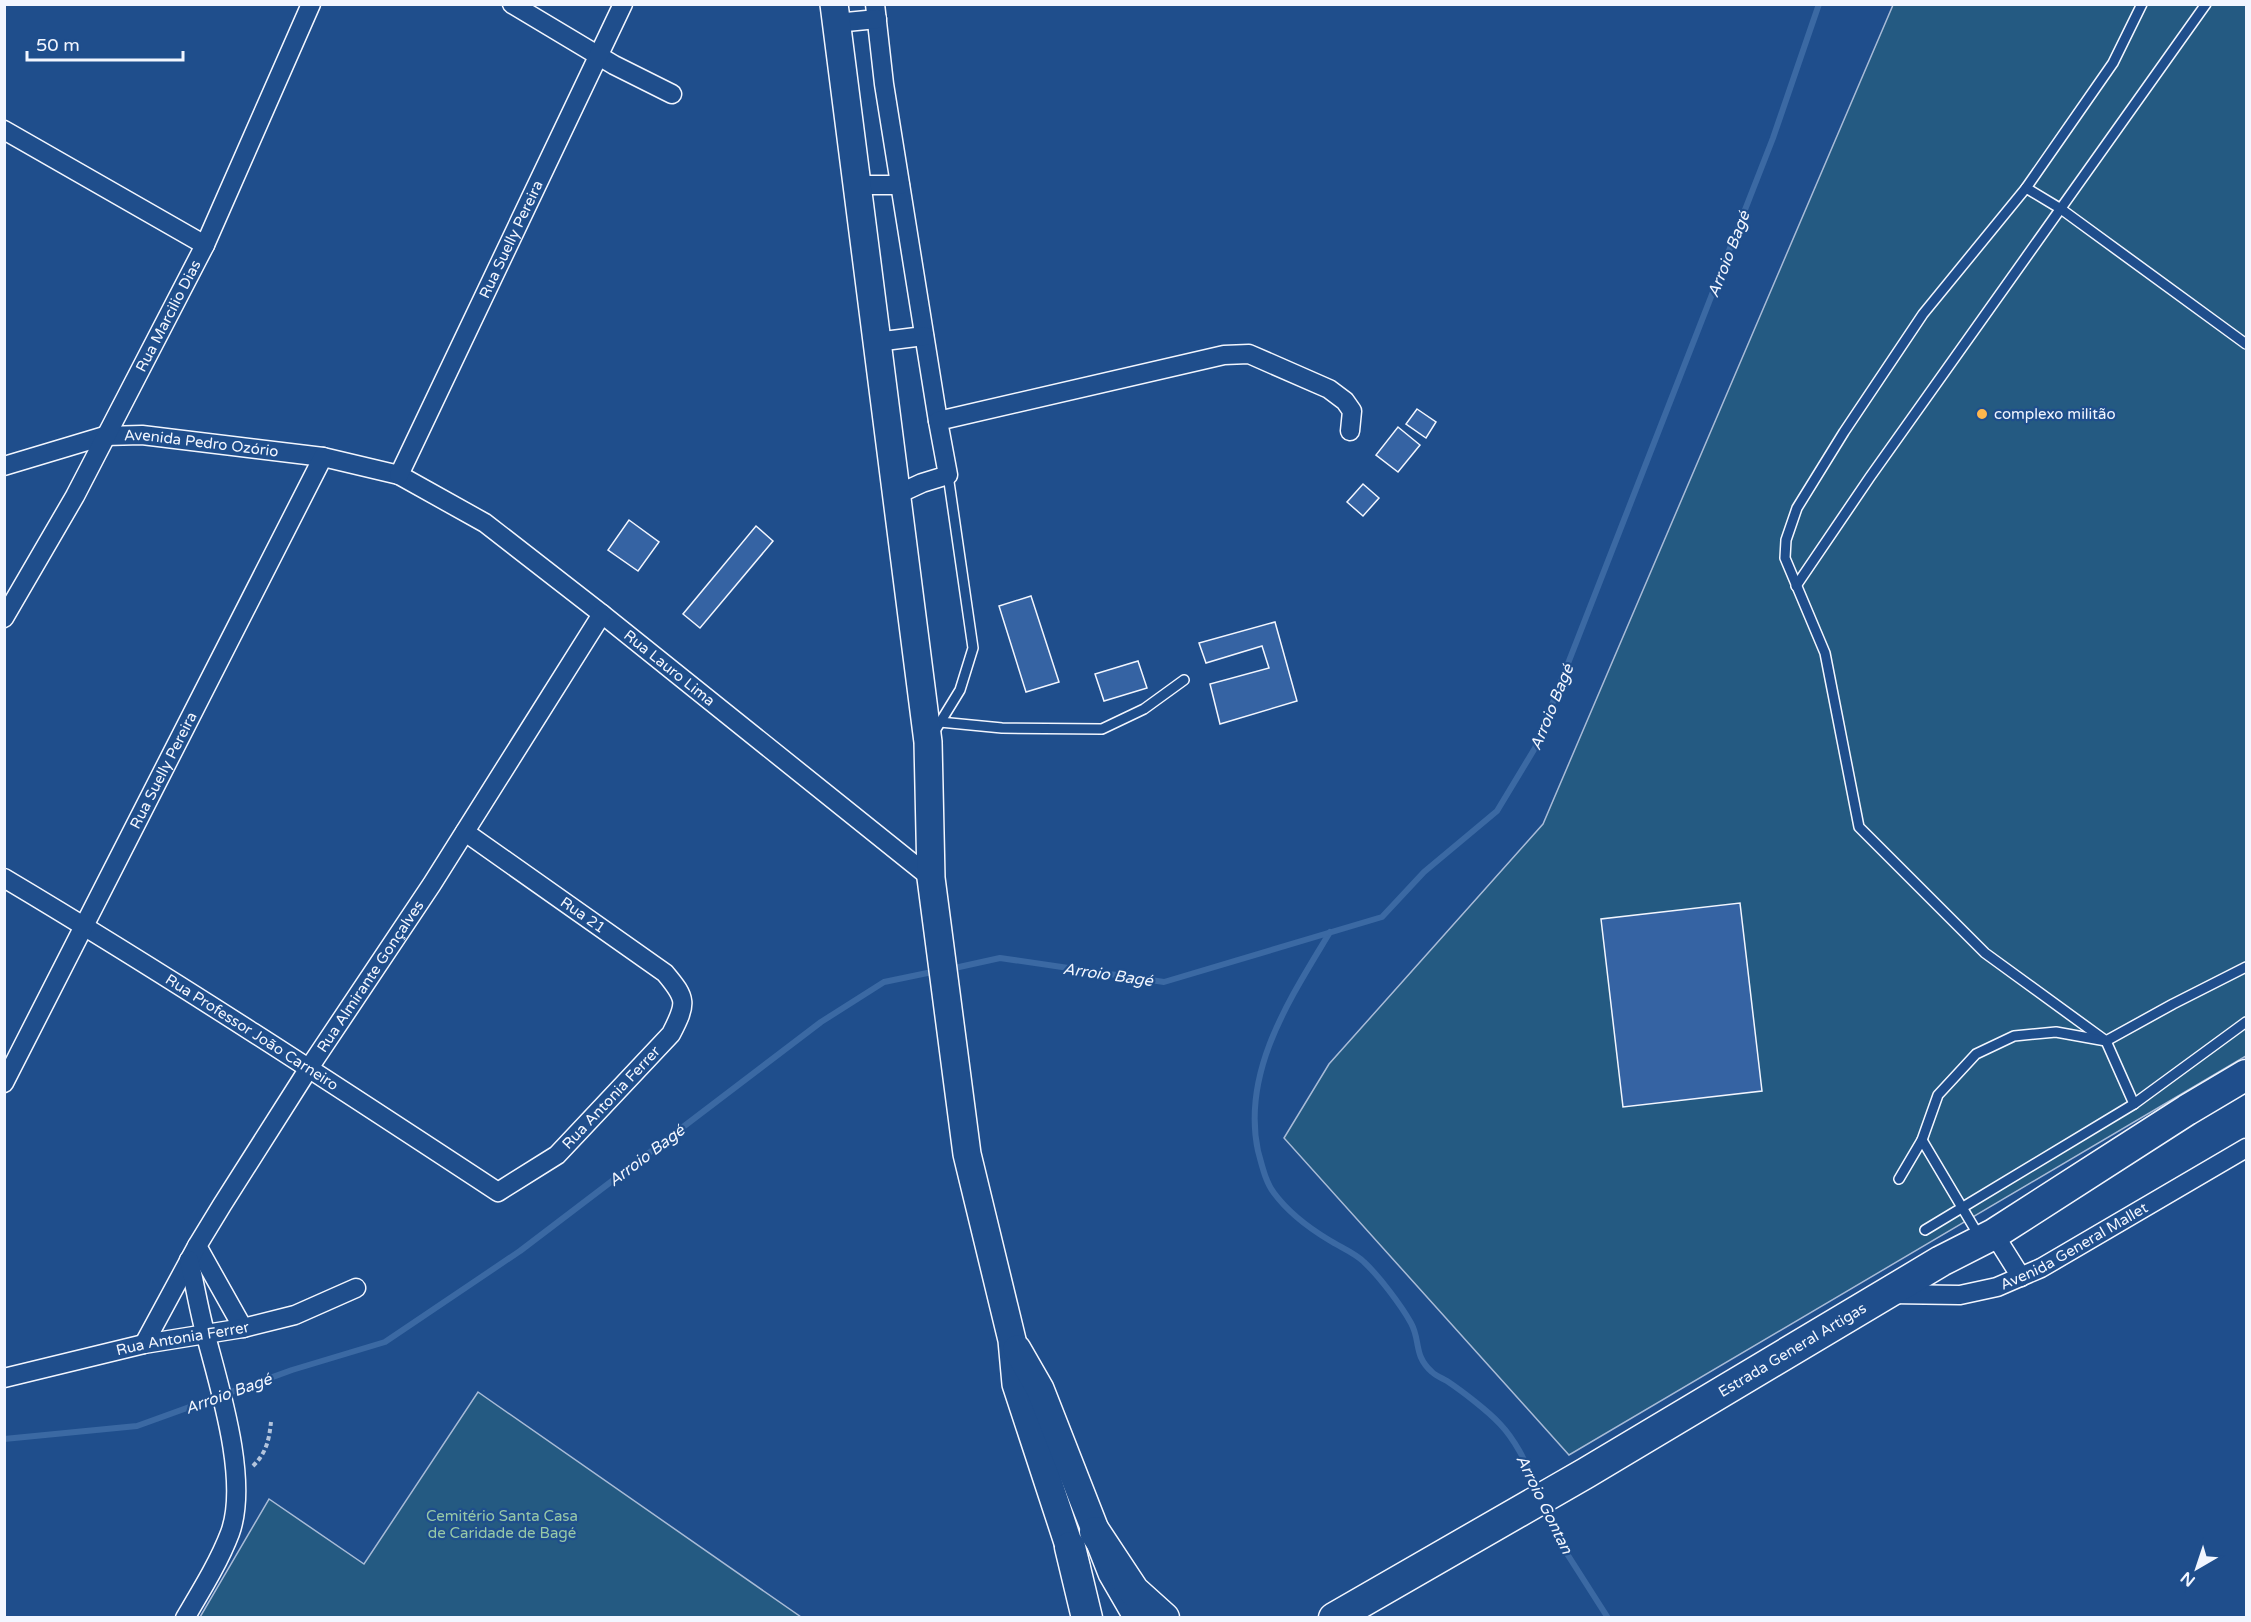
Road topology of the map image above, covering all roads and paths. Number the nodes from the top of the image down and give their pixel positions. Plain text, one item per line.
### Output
1 (311, 4) edge
2 (512, 4) edge
3 (623, 4) edge
4 (2142, 4) edge
5 (2206, 4) edge
6 (876, 12) edge
7 (835, 14) edge
8 (599, 56) junction
9 (672, 94) dead end
10 (4, 130) edge
11 (856, 185) junction
12 (900, 186) junction
13 (2026, 188) junction
14 (2061, 209) junction
15 (205, 245) junction
16 (924, 336) junction
17 (876, 342) junction
18 (2247, 344) edge
19 (938, 422) junction
20 (1350, 431) dead end
21 (104, 436) junction
22 (323, 457) junction
23 (8, 461) edge
24 (399, 475) junction
25 (948, 475) junction
26 (896, 495) junction
27 (1796, 586) junction
28 (602, 614) junction
29 (4, 618) edge
30 (1184, 680) dead end
31 (934, 732) junction
32 (465, 832) junction
33 (4, 878) edge
34 (932, 891) junction
35 (84, 926) junction
36 (2247, 967) edge
37 (682, 1012) joint
38 (2247, 1022) edge
39 (2106, 1041) junction
40 (309, 1068) junction
41 (2247, 1075) edge
42 (4, 1083) edge
43 (2134, 1104) junction
44 (1922, 1140) junction
45 (2247, 1148) edge
46 (1899, 1179) dead end
47 (498, 1192) joint
48 (1962, 1208) junction
49 (1925, 1230) dead end
50 (1988, 1237) junction
51 (193, 1253) junction
52 (2020, 1277) junction
53 (356, 1288) dead end
54 (1886, 1294) junction
55 (243, 1328) junction
56 (205, 1333) junction
57 (1012, 1340) junction
58 (144, 1344) junction
59 (4, 1378) edge
60 (271, 1422) dead end
61 (237, 1482) junction
62 (1095, 1532) junction
63 (1070, 1546) junction
64 (185, 1617) edge
65 (1086, 1617) edge
66 (1093, 1617) edge
67 (1138, 1617) edge
68 (1164, 1617) edge
69 (1334, 1617) edge

1 - 15 street, Rua Marcilio Dias
2 - 8 street
3 - 8 street, Rua Suelly Pereira
4 - 13 lane
5 - 14 lane
6 - 7 street
6 - 12 street
7 - 11 main road
8 - 9 street
8 - 24 street, Rua Suelly Pereira
10 - 15 street
11 - 12 street
11 - 17 main road
12 - 16 street
13 - 14 lane
13 - 27 lane
14 - 18 lane
14 - 27 lane
15 - 21 street, Rua Marcilio Dias
16 - 17 street
16 - 19 street
17 - 26 main road
19 - 20 street
19 - 25 street
21 - 22 street, Avenida Pedro Ozório
21 - 23 street, Avenida Pedro Ozório
21 - 29 street, Rua Marcilio Dias
22 - 24 street, Avenida Pedro Ozório
22 - 35 street, Rua Suelly Pereira
24 - 28 street, Rua Lauro Lima
25 - 26 street
25 - 31 lane
26 - 31 main road
27 - 39 lane
28 - 32 street, Rua Almirante Gonçalves
28 - 34 street, Rua Lauro Lima
30 - 31 lane
31 - 34 main road
32 - 37 street, Rua 21
32 - 40 street, Rua Almirante Gonçalves
33 - 35 street, Rua Professor João Carneiro
34 - 57 main road
35 - 40 street, Rua Professor João Carneiro
35 - 42 street, Rua Suelly Pereira
36 - 39 lane
37 - 47 street, Rua Antonia Ferrer
38 - 43 lane
39 - 43 lane
39 - 44 lane
40 - 47 street, Rua Professor João Carneiro
40 - 51 street, Rua Almirante Gonçalves
41 - 50 main road, Estrada General Artigas
43 - 48 lane
44 - 46 lane
44 - 48 lane
45 - 52 street, Avenida General Mallet
48 - 49 lane
48 - 50 lane
50 - 52 street
50 - 54 main road, Estrada General Artigas
51 - 55 street
51 - 56 street
51 - 58 street, Rua Almirante Gonçalves
52 - 54 street, Avenida General Mallet
53 - 55 street, Rua Antonia Ferrer
54 - 69 main road, Estrada General Artigas
55 - 56 street, Rua Antonia Ferrer
56 - 58 street, Rua Antonia Ferrer
56 - 61 street
57 - 62 main road
57 - 63 main road
58 - 59 street, Rua Antonia Ferrer
60 - 61 path
61 - 64 street
62 - 67 main road
62 - 68 main road
63 - 65 main road
63 - 66 main road

